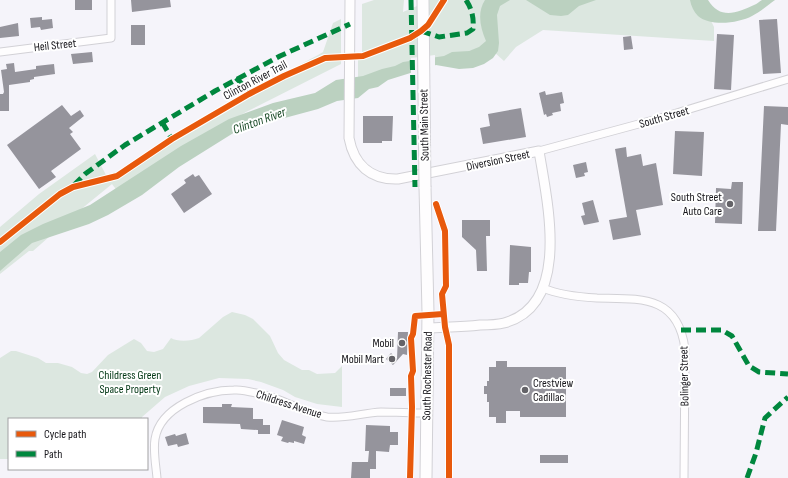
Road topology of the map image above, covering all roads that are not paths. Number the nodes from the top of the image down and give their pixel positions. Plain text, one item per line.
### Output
1 (110, 0) edge
2 (350, 0) edge
3 (423, 0) edge
4 (0, 52) edge
5 (788, 79) edge
6 (539, 151) junction
7 (426, 250) joint
8 (543, 288) junction
9 (428, 328) junction
10 (426, 413) junction
11 (157, 478) edge
12 (426, 478) edge
13 (684, 478) edge

1 - 4 street, Heil Street
2 - 6 street, Diversion Street
3 - 7 main road, South Main Street, bridge
5 - 6 street, South Street
6 - 8 street, Diversion Street
7 - 9 main road, South Rochester Road
8 - 9 street, Diversion Street
8 - 13 street, Bolinger Street
9 - 10 main road, South Rochester Road
10 - 11 street, Childress Avenue
10 - 12 main road, South Rochester Road

